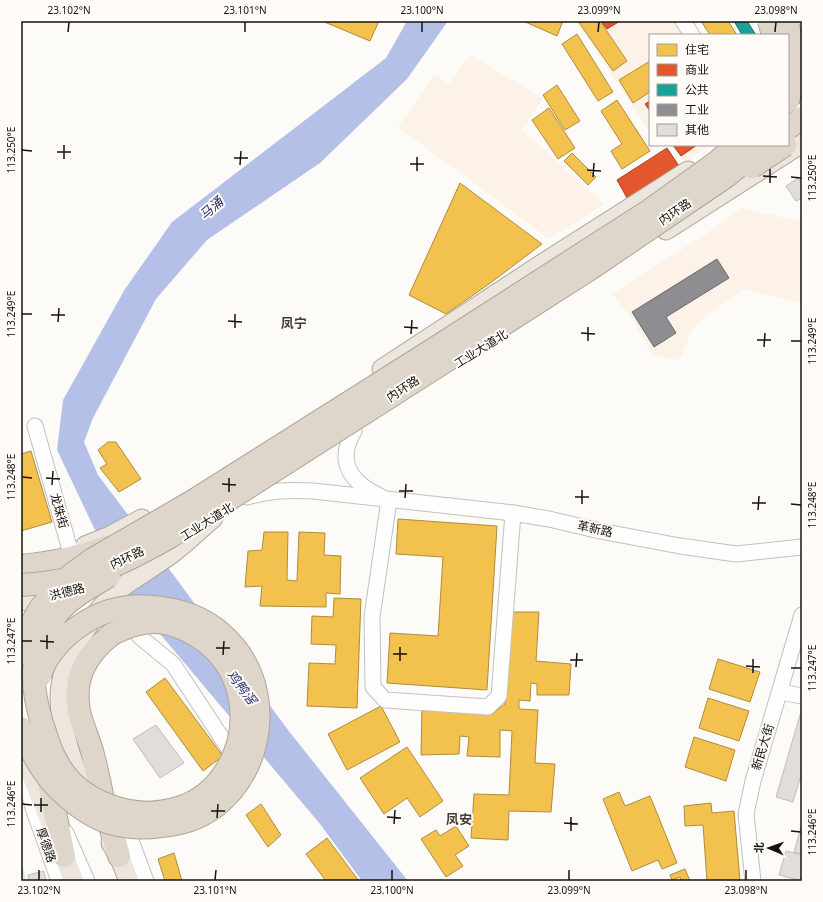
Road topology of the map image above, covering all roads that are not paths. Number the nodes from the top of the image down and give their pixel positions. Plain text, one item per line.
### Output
1 (683, 21) edge
2 (769, 21) edge
3 (782, 21) edge
4 (786, 21) edge
5 (691, 34) edge
6 (774, 34) edge
7 (802, 55) edge
8 (802, 79) edge
9 (793, 120) edge
10 (802, 130) edge
11 (723, 146) edge
12 (736, 146) edge
13 (736, 146) edge
14 (756, 146) edge
15 (760, 146) edge
16 (761, 146) edge
17 (762, 146) edge
18 (764, 146) edge
19 (689, 194) junction
20 (650, 210) junction
21 (649, 241) junction
22 (587, 271) junction
23 (486, 322) junction
24 (437, 354) junction
25 (350, 424) junction
26 (35, 426) dead end
27 (247, 497) junction
28 (389, 500) junction
29 (513, 513) junction
30 (152, 539) junction
31 (802, 547) edge
32 (70, 550) junction
33 (98, 553) junction
34 (21, 558) edge
35 (21, 566) edge
36 (21, 573) edge
37 (116, 583) junction
38 (21, 585) edge
39 (21, 592) edge
40 (21, 600) edge
41 (802, 615) edge
42 (21, 646) edge
43 (21, 653) edge
44 (61, 686) junction
45 (780, 692) junction
46 (21, 694) edge
47 (802, 696) edge
48 (29, 721) edge
49 (21, 748) edge
50 (93, 754) junction
51 (21, 763) edge
52 (59, 800) junction
53 (129, 835) junction
54 (64, 856) junction
55 (120, 856) junction
56 (59, 881) edge
57 (74, 881) edge
58 (87, 881) edge
59 (130, 881) edge
60 (146, 881) edge
61 (753, 881) edge

1 - 5 street
2 - 6 highway, bridge
3 - 7 main road
4 - 9 highway, bridge
8 - 9 main road
9 - 10 main road
11 - 23 main road
12 - 23 main road, 工业大道北
13 - 20 highway, 内环路, bridge
14 - 19 main road
15 - 20 highway, bridge
16 - 22 highway, 内环路, bridge
17 - 21 main road, 工业大道北
18 - 22 highway, bridge
19 - 21 main road
19 - 23 street
20 - 30 highway, 内环路, bridge
21 - 23 main road, 工业大道北
22 - 30 highway, 内环路, bridge
23 - 24 main road, 工业大道北
23 - 24 main road, 工业大道北
24 - 25 main road, 工业大道北
24 - 30 main road, 工业大道北
25 - 27 main road, 工业大道北
25 - 28 street
25 - 30 street
26 - 32 street, 龙珠街
27 - 28 street, 革新路
27 - 30 main road, 工业大道北
28 - 29 street, 革新路
28 - 29 street
29 - 31 street, 革新路
30 - 33 main road, bridge
30 - 35 highway, 内环路, bridge
30 - 37 main road
30 - 38 highway, 内环路, bridge
30 - 43 highway, bridge
30 - 50 highway, bridge
32 - 33 main road
32 - 34 main road
33 - 36 main road
33 - 39 street
37 - 40 main road, 洪德路
37 - 44 main road
37 - 53 street
41 - 45 street, 新民大街
42 - 44 street
44 - 55 main road
45 - 47 street
45 - 61 street, 新民大街
46 - 52 highway
48 - 52 highway
48 - 52 highway, bridge
49 - 54 main road
50 - 53 highway
50 - 55 highway
51 - 56 street, 厚德路
52 - 54 highway
52 - 58 street, 厚德路
53 - 60 street
54 - 57 main road
55 - 59 main road

